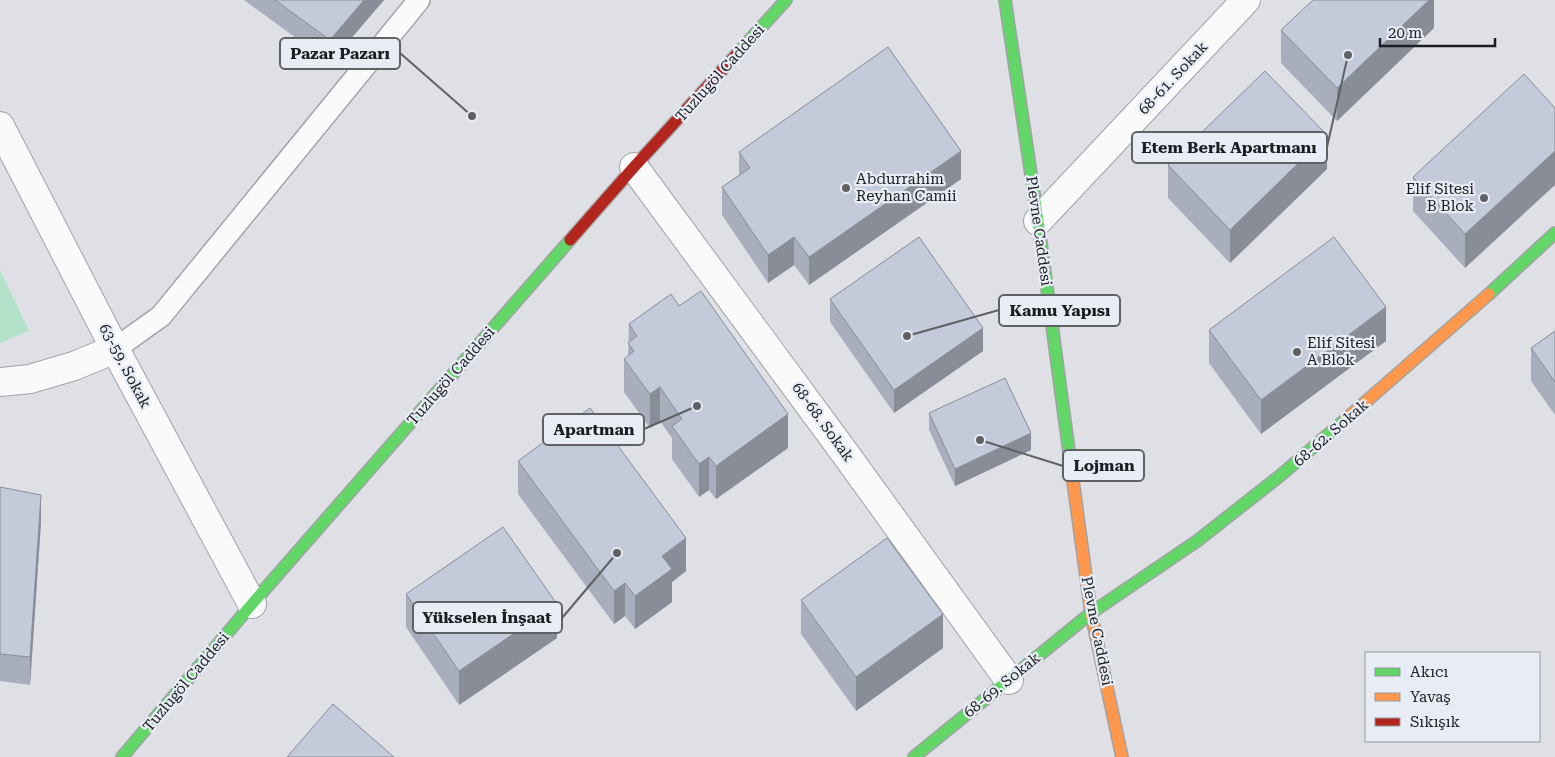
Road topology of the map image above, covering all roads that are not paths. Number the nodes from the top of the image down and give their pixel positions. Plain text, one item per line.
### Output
1 (419, 0) edge
2 (786, 0) edge
3 (1005, 0) edge
4 (1246, 0) edge
5 (0, 126) edge
6 (634, 167) junction
7 (1038, 221) junction
8 (1555, 233) edge
9 (115, 349) junction
10 (0, 382) edge
11 (252, 604) junction
12 (1091, 613) junction
13 (1009, 680) junction
14 (122, 757) edge
15 (914, 757) edge
16 (1122, 757) edge

1 - 9 lane
2 - 6 street, Tuzlugöl Caddesi
3 - 7 street, Plevne Caddesi
4 - 7 street, 68-61. Sokak
5 - 9 street, 63-59. Sokak
6 - 11 street, Tuzlugöl Caddesi
6 - 13 street, 68-68. Sokak
7 - 12 street, Plevne Caddesi
8 - 12 street, 68-62. Sokak
9 - 10 street
9 - 11 street, 63-59. Sokak
11 - 14 street, Tuzlugöl Caddesi
12 - 13 street, 68-69. Sokak
12 - 16 street, Plevne Caddesi
13 - 15 street, 68-69. Sokak

